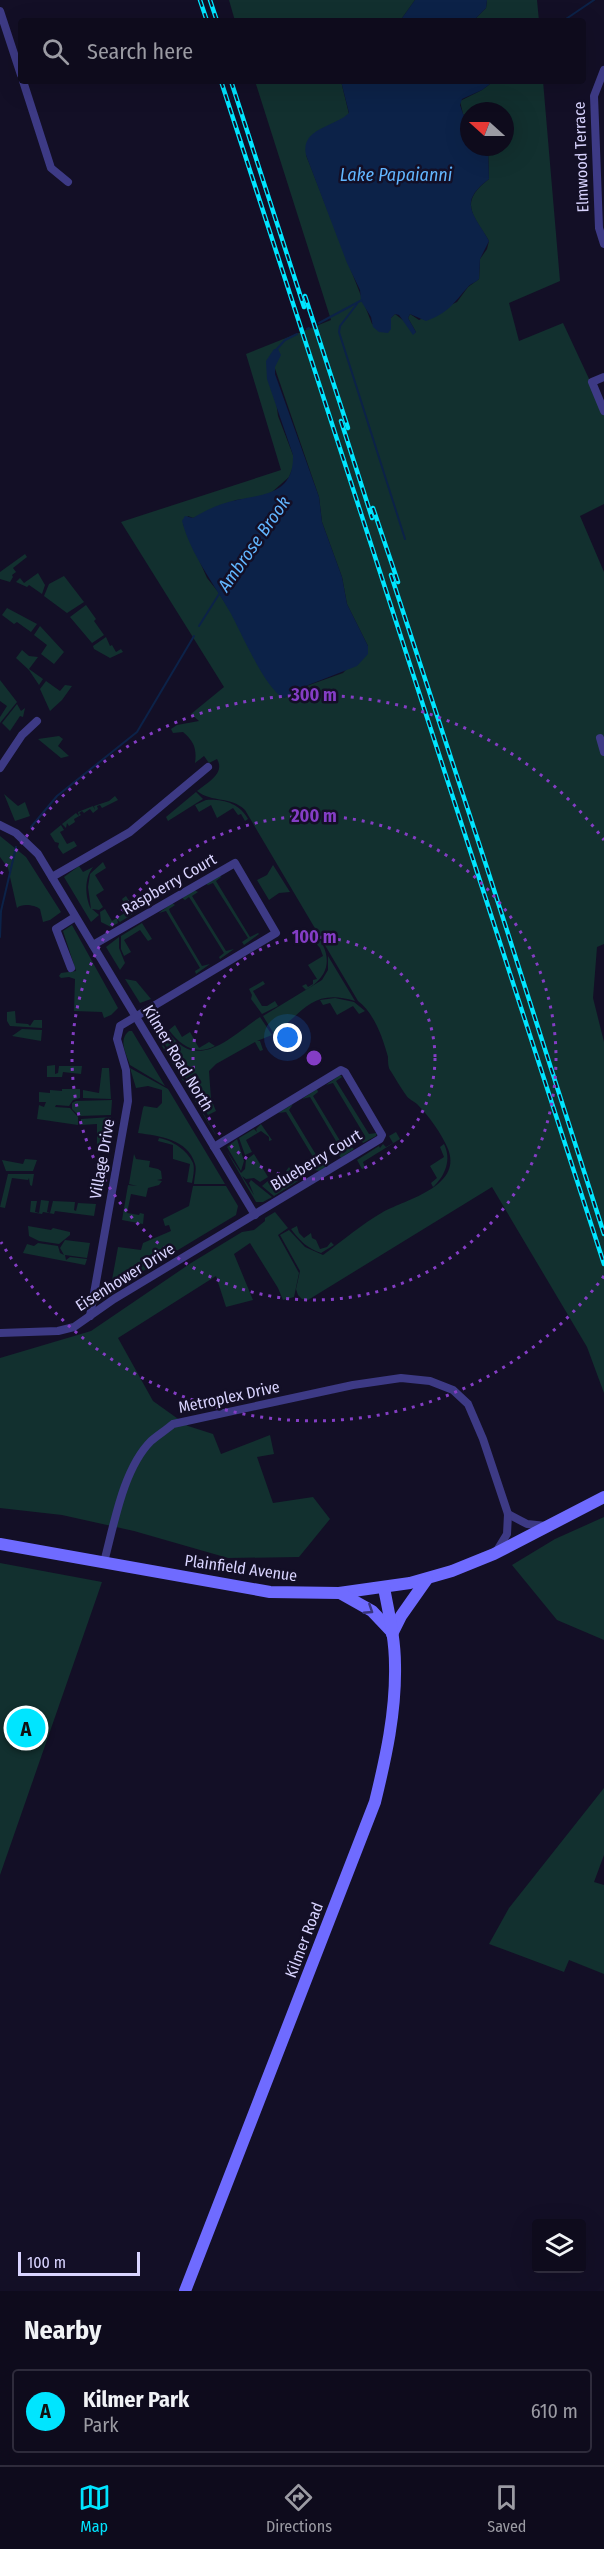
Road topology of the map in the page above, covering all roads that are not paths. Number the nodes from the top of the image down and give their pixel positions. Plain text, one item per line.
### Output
1 (0, 11) edge
2 (18, 66) edge
3 (604, 70) edge
4 (24, 84) edge
5 (68, 182) dead end
6 (601, 216) edge
7 (604, 244) edge
8 (604, 377) edge
9 (604, 411) edge
10 (37, 721) dead end
11 (600, 738) dead end
12 (604, 752) edge
13 (208, 766) dead end
14 (0, 768) edge
15 (0, 825) edge
16 (52, 877) junction
17 (75, 917) junction
18 (93, 945) junction
19 (71, 968) dead end
20 (135, 1015) junction
21 (214, 1147) junction
22 (255, 1215) junction
23 (90, 1316) junction
24 (0, 1333) edge
25 (604, 1497) edge
26 (508, 1514) junction
27 (546, 1526) junction
28 (0, 1544) edge
29 (494, 1554) junction
30 (104, 1562) junction
31 (427, 1579) junction
32 (384, 1588) junction
33 (339, 1593) junction
34 (392, 1634) junction
35 (185, 2291) edge

1 - 2 street
3 - 6 street, Elmwood Terrace
4 - 5 street
6 - 7 street, Elmwood Terrace
8 - 9 street
10 - 14 street
11 - 12 street
13 - 16 street
15 - 16 street, Kilmer Road North
16 - 17 street, Kilmer Road North
17 - 18 street, Kilmer Road North
17 - 19 street
18 - 20 street, Kilmer Road North
18 - 20 street, Raspberry Court
20 - 21 street, Kilmer Road North
20 - 23 street, Village Drive
21 - 22 street, Kilmer Road North
21 - 22 street, Blueberry Court
22 - 23 street, Eisenhower Drive
23 - 24 street, Eisenhower Drive
25 - 27 street, Plainfield Avenue
26 - 27 street
26 - 29 street
26 - 30 street, Metroplex Drive
27 - 29 street, Plainfield Avenue
28 - 30 street, Plainfield Avenue
29 - 31 street, Plainfield Avenue
30 - 33 street, Plainfield Avenue
31 - 32 street, Plainfield Avenue
31 - 34 street
32 - 33 street, Plainfield Avenue
32 - 34 street, Kilmer Road
33 -> 34 street
34 - 35 street, Kilmer Road

